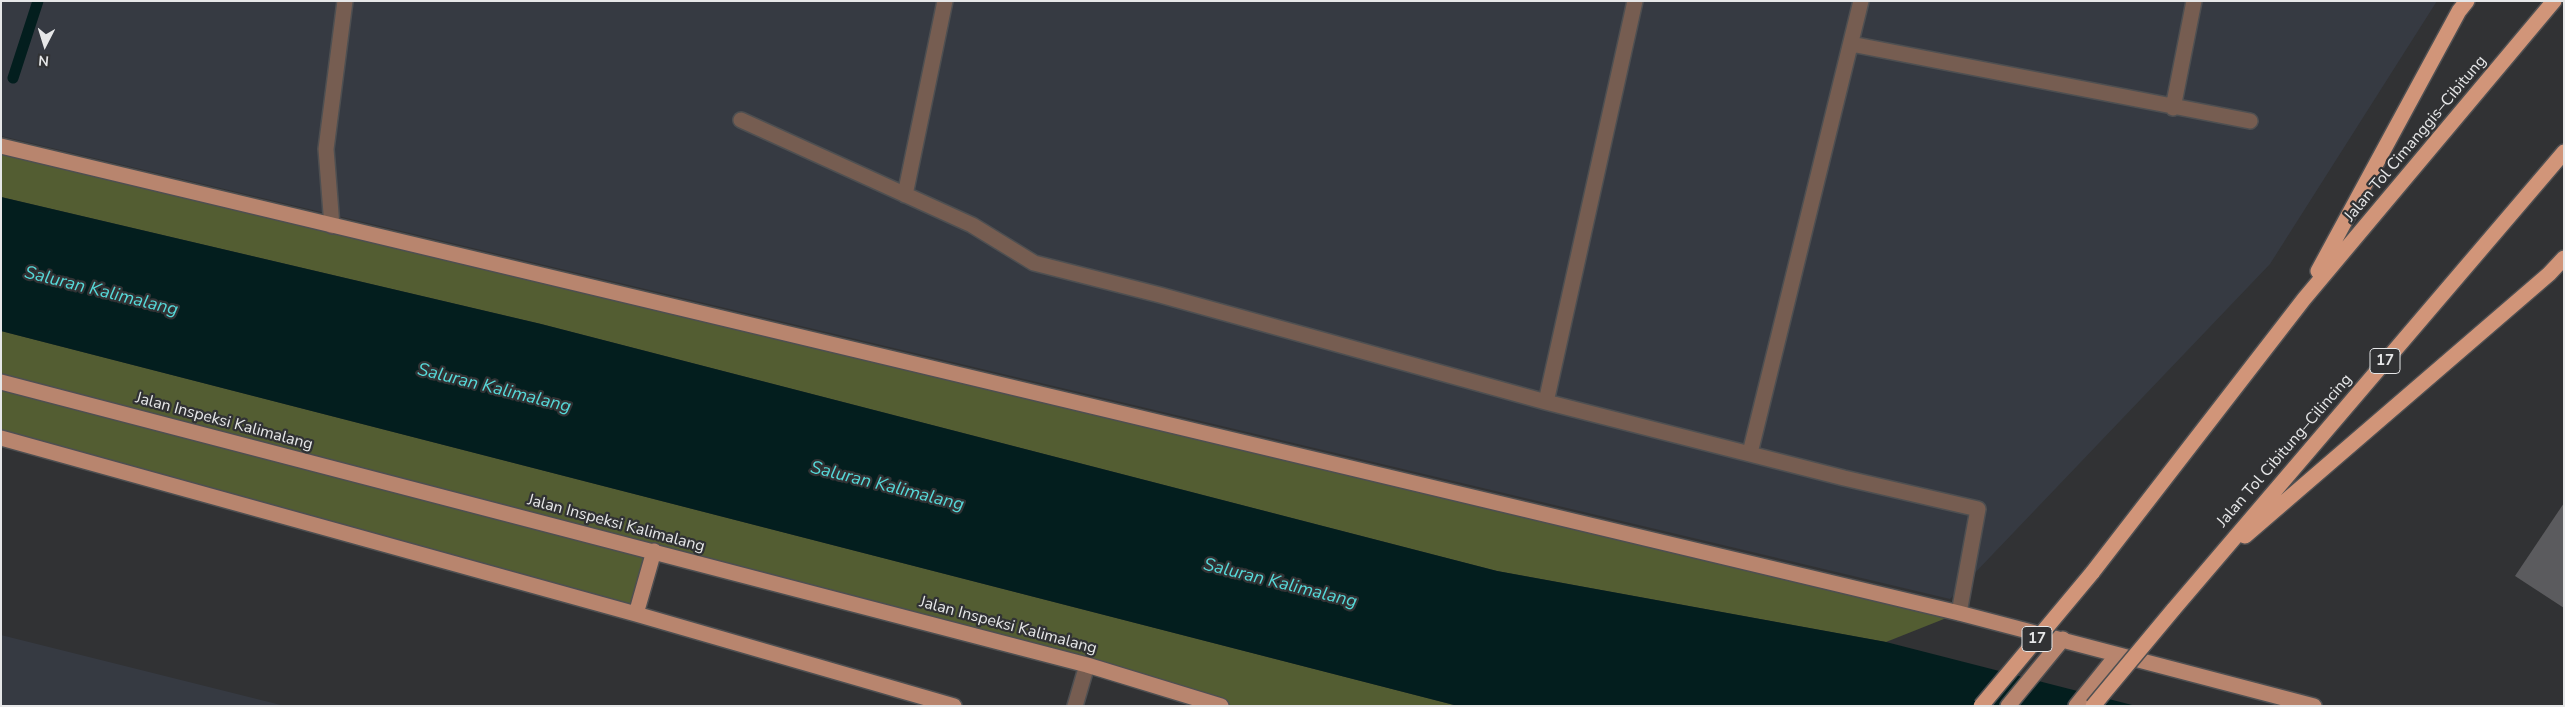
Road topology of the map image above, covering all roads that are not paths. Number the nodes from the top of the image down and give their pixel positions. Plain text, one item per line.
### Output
1 (345, 1) edge
2 (945, 1) edge
3 (1635, 1) edge
4 (1861, 1) edge
5 (2194, 1) edge
6 (2467, 1) edge
7 (2554, 1) edge
8 (1851, 44) junction
9 (2173, 108) junction
10 (741, 120) dead end
11 (2250, 121) dead end
12 (1, 146) edge
13 (2564, 152) edge
14 (905, 195) junction
15 (332, 226) junction
16 (2564, 258) edge
17 (2304, 299) junction
18 (1, 382) edge
19 (1546, 402) junction
20 (1, 438) edge
21 (1750, 453) junction
22 (654, 551) junction
23 (2207, 569) junction
24 (1959, 613) junction
25 (636, 614) junction
26 (2063, 640) junction
27 (2117, 654) junction
28 (1087, 665) junction
29 (954, 706) edge
30 (1075, 706) edge
31 (1221, 706) edge
32 (1981, 706) edge
33 (2008, 706) edge
34 (2076, 706) edge
35 (2093, 706) edge
36 (2314, 706) edge

1 - 15 lane
2 - 14 lane
3 - 19 lane
4 - 8 lane
5 - 9 lane
6 - 17 highway
7 - 17 highway, Jalan Tol Cimanggis–Cibitung / 17
8 - 9 lane
8 - 21 lane
9 - 11 lane
10 - 14 lane
12 - 15 main road
13 - 23 highway, Jalan Tol Cibitung–Cilincing / 17
14 - 19 lane
15 - 24 main road
16 - 23 highway
17 - 32 highway, 17, bridge
18 - 22 main road, Jalan Inspeksi Kalimalang
19 - 21 lane
20 - 25 main road
21 - 24 lane
22 - 25 main road
22 - 28 main road, Jalan Inspeksi Kalimalang
23 - 35 highway, Jalan Tol Cibitung–Cilincing / 17, bridge
24 - 26 main road
25 - 29 main road
26 - 27 main road
26 - 33 main road
27 - 34 main road
27 - 36 main road
28 - 30 lane
28 - 31 main road, Jalan Inspeksi Kalimalang

